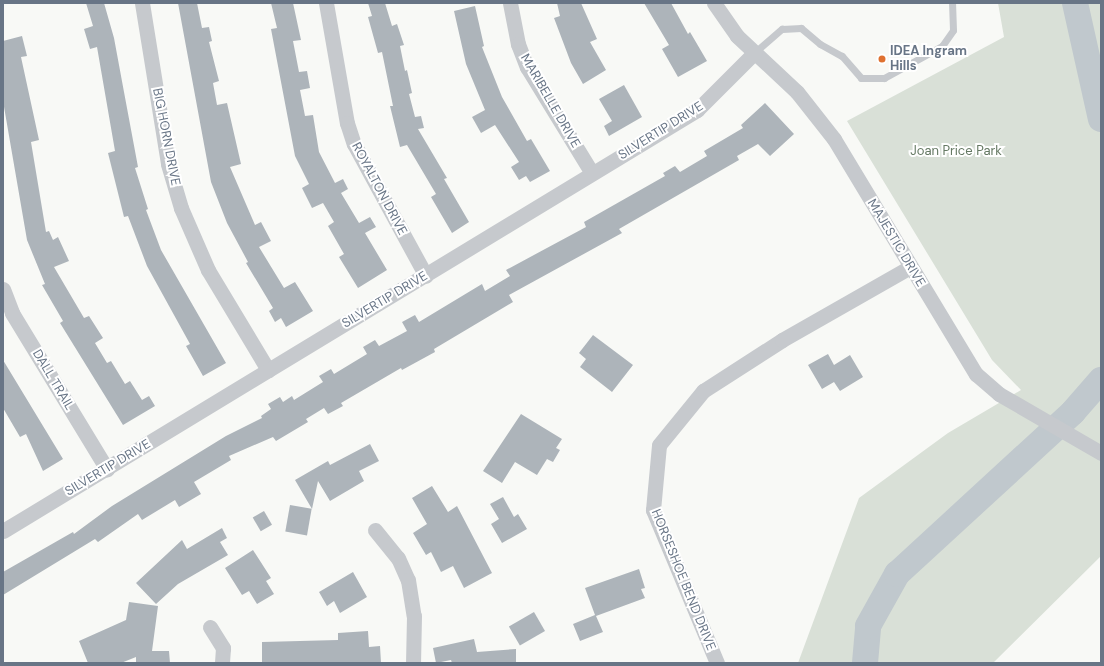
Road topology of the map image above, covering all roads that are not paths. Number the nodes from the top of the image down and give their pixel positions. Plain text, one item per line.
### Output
1 (142, 3) edge
2 (326, 3) edge
3 (510, 3) edge
4 (714, 3) edge
5 (952, 3) edge
6 (754, 53) junction
7 (592, 173) junction
8 (910, 267) junction
9 (426, 276) junction
10 (3, 289) edge
11 (268, 370) junction
12 (1101, 453) edge
13 (107, 469) junction
14 (375, 530) dead end
15 (3, 531) edge
16 (210, 627) dead end
17 (222, 663) edge
18 (413, 663) edge
19 (716, 663) edge

1 - 11 street, BIG HORN DRIVE
2 - 9 street, ROYALTON DRIVE
3 - 7 street, MARIBELLE DRIVE
4 - 6 street, MAJESTIC DRIVE
5 - 6 lane
6 - 7 street, SILVERTIP DRIVE
6 - 8 street, MAJESTIC DRIVE
7 - 9 street, SILVERTIP DRIVE
8 - 12 street, MAJESTIC DRIVE
8 - 19 street, HORSESHOE BEND DRIVE
9 - 11 street, SILVERTIP DRIVE
10 - 13 street, DALL TRAIL
11 - 13 street, SILVERTIP DRIVE
13 - 15 street, SILVERTIP DRIVE
14 - 18 street
16 - 17 street

